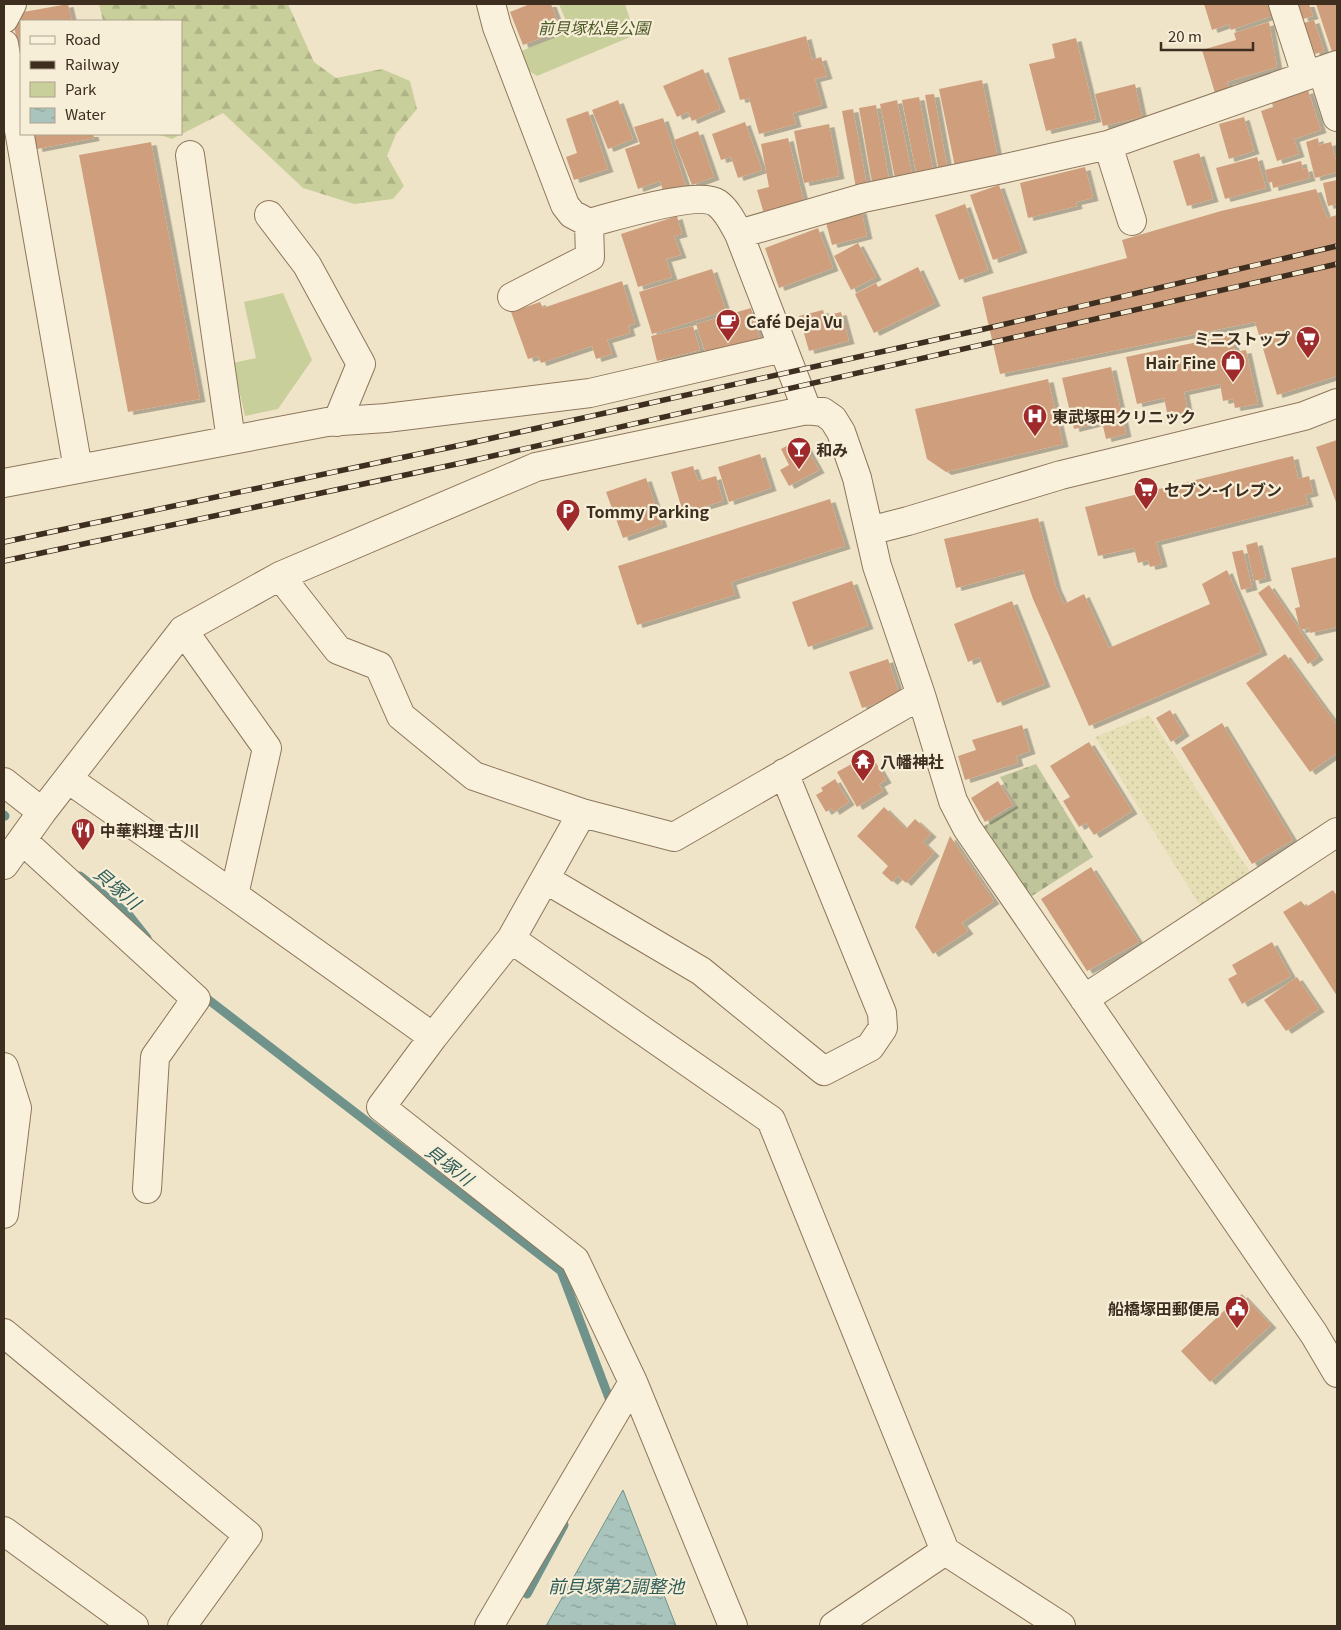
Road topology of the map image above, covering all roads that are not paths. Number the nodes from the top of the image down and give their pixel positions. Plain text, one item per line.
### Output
1 (12, 4) edge
2 (491, 4) edge
3 (1283, 4) edge
4 (4, 19) edge
5 (4, 44) edge
6 (1322, 70) edge
7 (1337, 117) edge
8 (1108, 144) junction
9 (190, 155) dead end
10 (269, 215) dead end
11 (1132, 221) dead end
12 (589, 223) junction
13 (739, 234) junction
14 (512, 296) dead end
15 (782, 348) junction
16 (1337, 403) edge
17 (807, 410) junction
18 (337, 422) junction
19 (231, 440) junction
20 (78, 469) junction
21 (4, 483) edge
22 (869, 531) junction
23 (280, 576) junction
24 (183, 630) junction
25 (921, 695) junction
26 (784, 773) junction
27 (68, 780) junction
28 (4, 782) edge
29 (42, 812) junction
30 (582, 813) junction
31 (1337, 832) edge
32 (22, 840) junction
33 (4, 866) edge
34 (545, 879) junction
35 (234, 895) junction
36 (511, 939) junction
37 (1084, 999) junction
38 (433, 1037) junction
39 (4, 1067) edge
40 (146, 1189) dead end
41 (4, 1214) edge
42 (4, 1333) edge
43 (1326, 1335) edge
44 (1337, 1373) edge
45 (633, 1382) junction
46 (4, 1531) edge
47 (945, 1551) junction
48 (134, 1626) edge
49 (182, 1626) edge
50 (489, 1626) edge
51 (733, 1626) edge
52 (834, 1626) edge
53 (1061, 1626) edge

1 - 4 street
2 - 12 street
3 - 6 street
5 - 20 street
6 - 7 street
6 - 8 street
8 - 11 street
8 - 13 street
9 - 19 street
10 - 18 street
12 - 13 street
12 - 14 street
13 - 15 street
15 - 17 street
15 - 18 street
16 - 22 street
17 - 22 street
17 - 23 street
18 - 19 street
19 - 20 street
20 - 21 street
22 - 25 street
23 - 24 street
23 - 30 street
24 - 27 street
24 - 35 street
25 - 26 street
25 - 37 street
26 - 30 street
26 - 34 street
27 - 29 street
27 - 35 street
28 - 29 street
29 - 32 street
30 - 34 street
31 - 37 street
32 - 33 street
32 - 40 street
34 - 36 street
35 - 38 street
36 - 38 street
36 - 47 street
37 - 43 street
38 - 45 street
39 - 41 street
42 - 49 street
43 - 44 street
45 - 50 street
45 - 51 street
46 - 48 street
47 - 52 street
47 - 53 street

